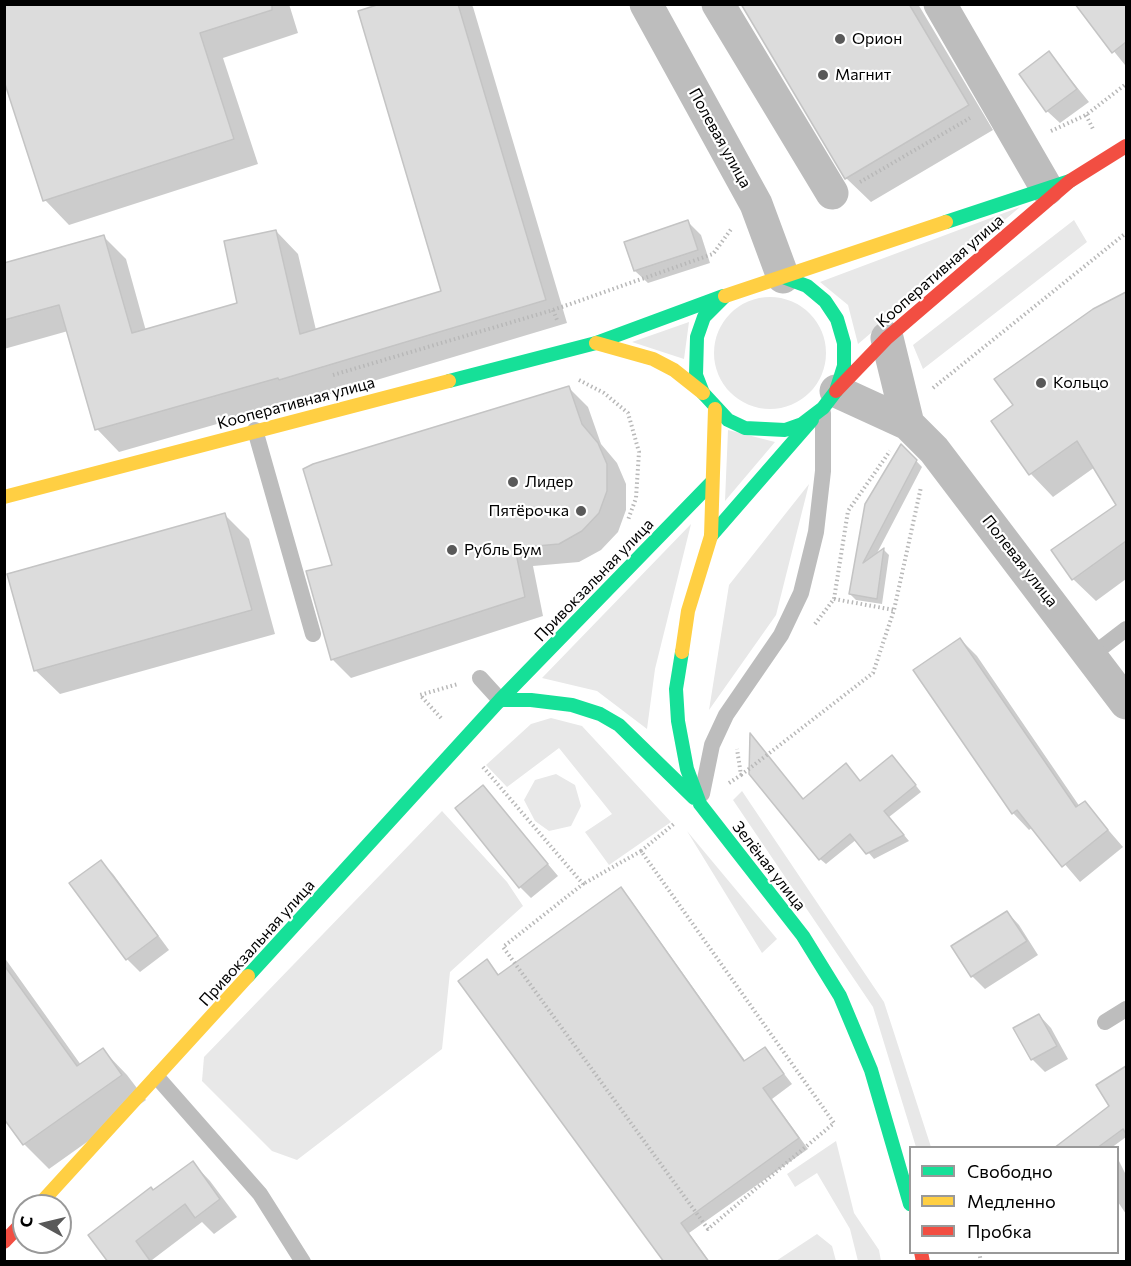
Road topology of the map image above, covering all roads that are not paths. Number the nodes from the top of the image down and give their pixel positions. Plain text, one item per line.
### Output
1 (646, 4) edge
2 (718, 4) edge
3 (940, 4) edge
4 (1126, 146) edge
5 (1059, 185) junction
6 (832, 193) road end
7 (783, 277) junction
8 (725, 296) junction
9 (887, 338) junction
10 (596, 343) junction
11 (703, 393) junction
12 (829, 399) junction
13 (715, 409) junction
14 (908, 424) junction
15 (255, 430) junction
16 (712, 482) junction
17 (4, 497) edge
18 (711, 536) junction
19 (1126, 629) edge
20 (313, 634) dead end
21 (1092, 655) junction
22 (480, 678) road end
23 (500, 700) junction
24 (1126, 703) edge
25 (700, 804) junction
26 (1126, 1009) edge
27 (1105, 1022) dead end
28 (157, 1077) junction
29 (49, 1194) edge
30 (909, 1201) edge
31 (303, 1262) edge

1 - 7 street, Полевая улица
2 - 6 street
3 - 5 street
4 - 5 main road, Кооперативная улица
5 - 7 main road, Кооперативная улица
5 - 9 main road, Кооперативная улица
7 - 8 main road
7 - 12 main road
8 - 10 main road, Кооперативная улица
8 - 11 main road
9 - 12 main road, Кооперативная улица
9 - 14 street
10 - 11 main road, Кооперативная улица
10 - 15 main road, Кооперативная улица
11 - 13 main road
12 - 13 main road
12 - 14 street, Полевая улица
12 - 18 main road, Зелёная улица
12 - 25 lane
13 - 16 main road, Зелёная улица
14 - 21 street, Полевая улица
15 - 17 main road, Кооперативная улица
15 - 20 lane
16 - 18 main road, Зелёная улица
16 - 23 main road, Привокзальная улица
18 - 25 main road, Зелёная улица
19 - 21 lane
21 - 24 street, Полевая улица
22 - 23 lane
23 - 25 main road
23 - 28 main road, Привокзальная улица
25 - 30 main road, Зелёная улица
26 - 27 lane
28 - 29 main road, Привокзальная улица
28 - 31 lane

